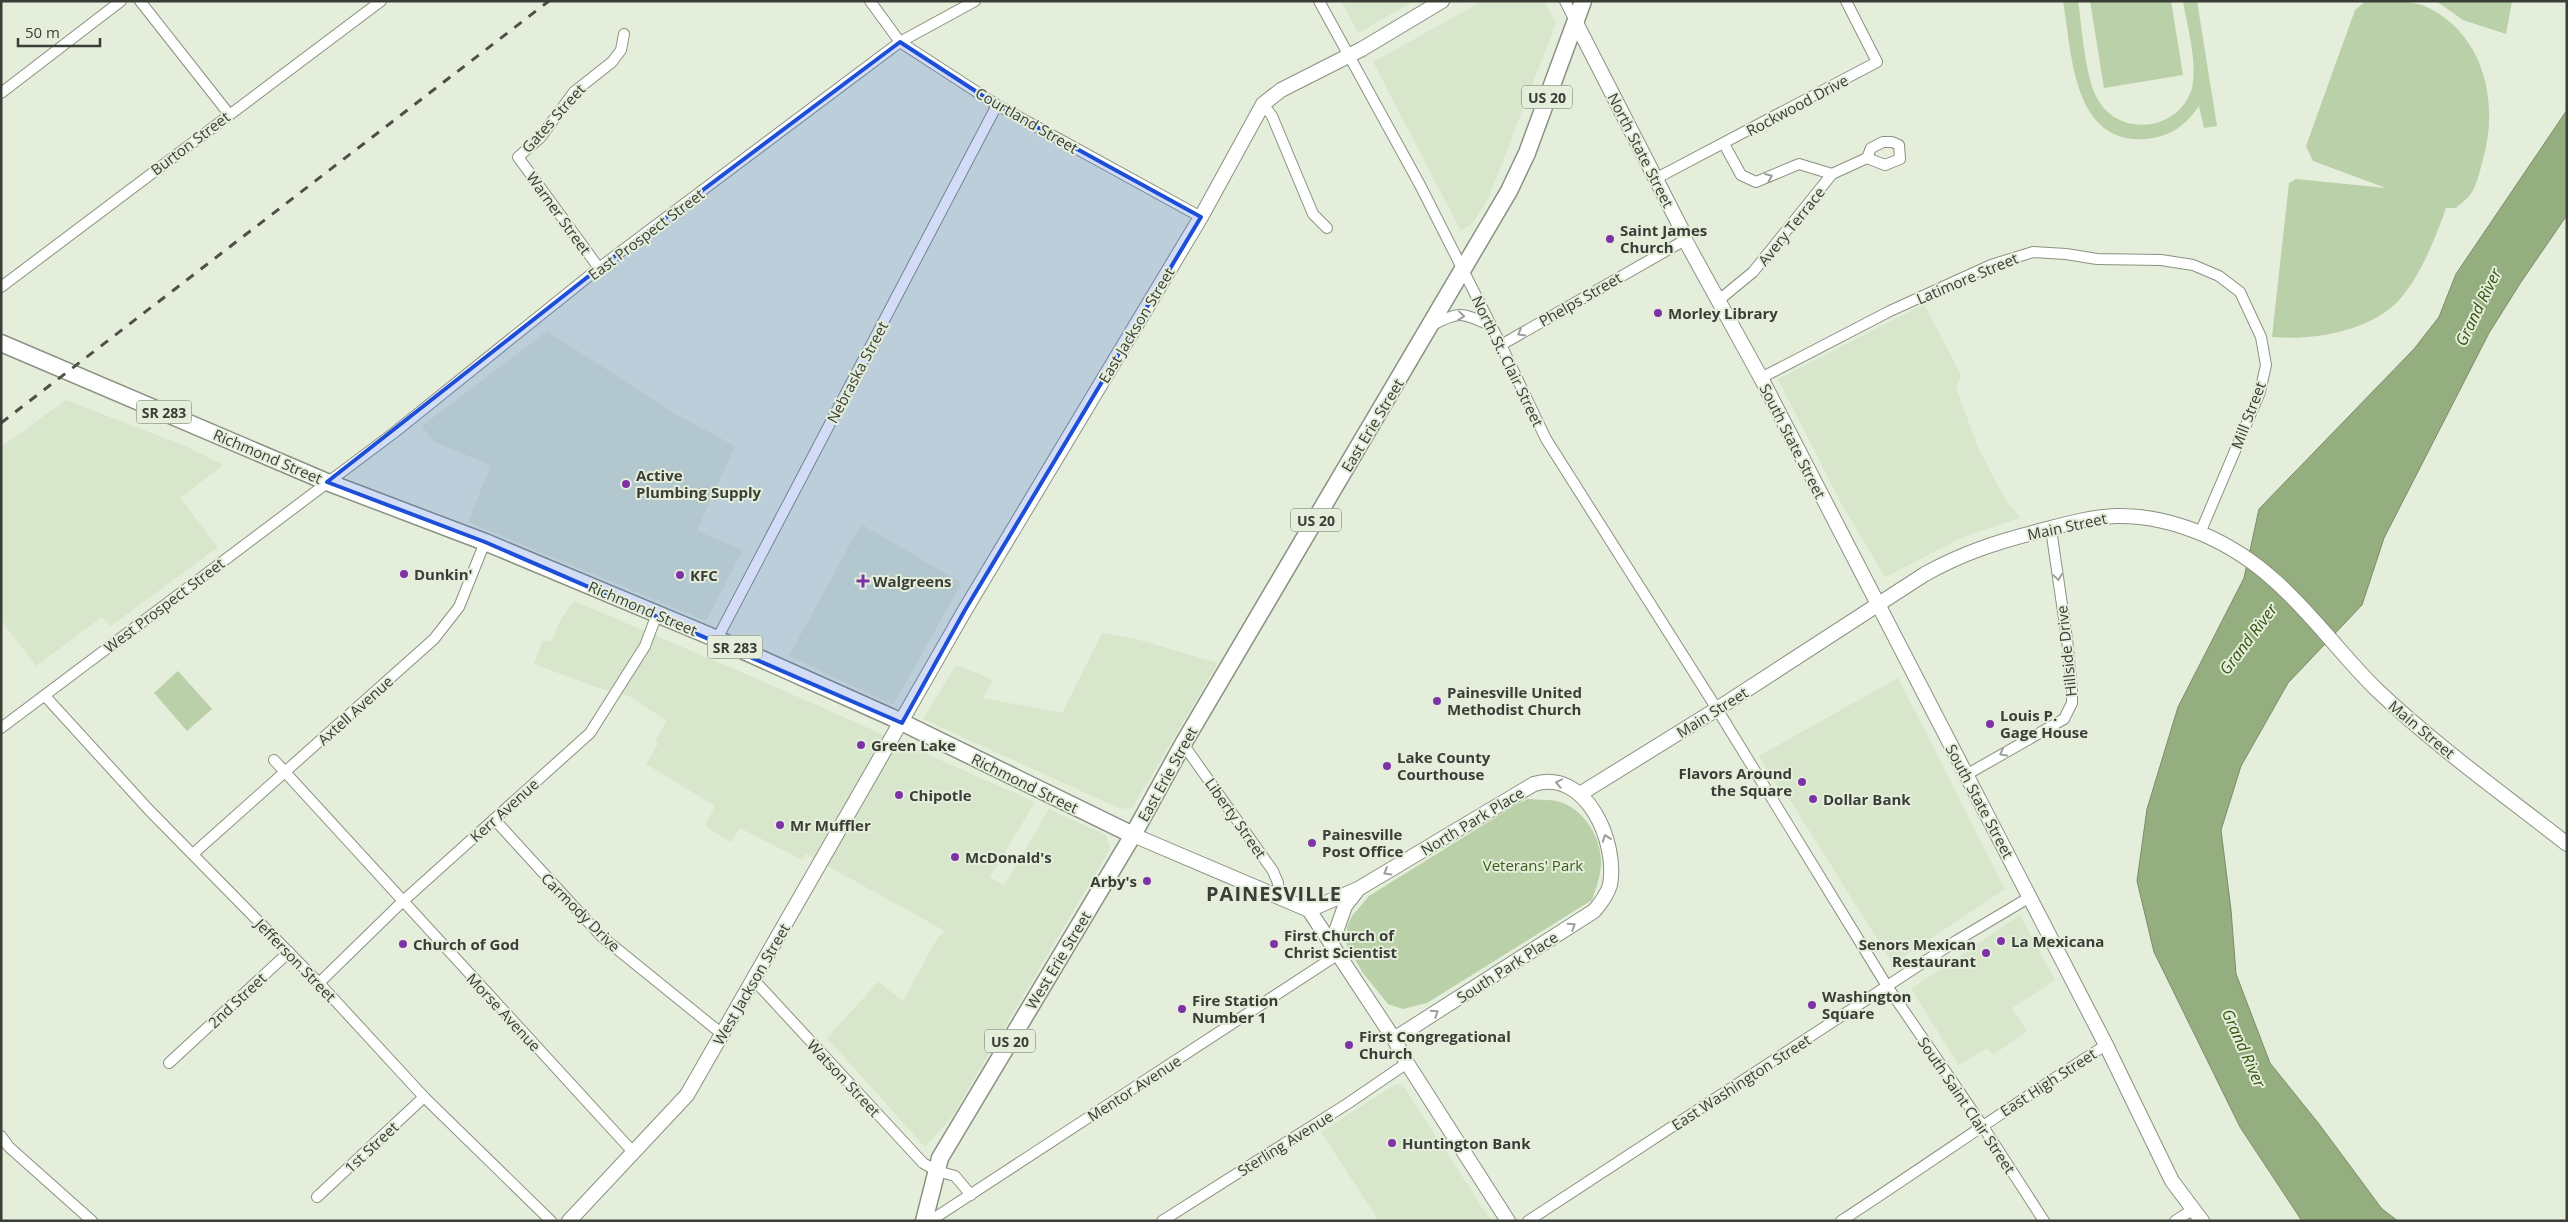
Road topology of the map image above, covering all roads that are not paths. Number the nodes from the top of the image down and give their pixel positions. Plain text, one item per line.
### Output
1 (122, 1) edge
2 (140, 1) edge
3 (381, 1) edge
4 (870, 1) edge
5 (975, 1) edge
6 (1319, 1) edge
7 (1442, 1) edge
8 (1565, 1) edge
9 (1583, 1) edge
10 (1846, 1) edge
11 (1575, 21) junction
12 (624, 34) dead end
13 (900, 42) junction
14 (1349, 55) junction
15 (1, 93) edge
16 (1263, 104) junction
17 (997, 105) junction
18 (229, 114) junction
19 (1724, 144) junction
20 (518, 157) joint
21 (1866, 158) dead end
22 (1832, 174) junction
23 (1656, 179) junction
24 (1201, 217) junction
25 (1326, 228) dead end
26 (1685, 240) junction
27 (599, 268) junction
28 (1464, 271) junction
29 (2219, 276) joint
30 (1, 286) edge
31 (1719, 300) junction
32 (1492, 326) junction
33 (1430, 327) junction
34 (1, 343) edge
35 (1501, 344) junction
36 (1761, 378) junction
37 (327, 482) junction
38 (2051, 528) junction
39 (2200, 532) junction
40 (485, 542) junction
41 (1877, 605) junction
42 (657, 614) junction
43 (717, 639) junction
44 (45, 696) junction
45 (1717, 709) junction
46 (902, 723) junction
47 (1, 728) edge
48 (1183, 744) junction
49 (274, 760) dead end
50 (285, 772) junction
51 (1966, 775) junction
52 (1580, 794) junction
53 (494, 819) junction
54 (1133, 835) junction
55 (2567, 844) edge
56 (194, 853) junction
57 (1358, 889) junction
58 (1278, 896) junction
59 (2030, 897) junction
60 (402, 902) junction
61 (1309, 910) junction
62 (1334, 949) junction
63 (289, 952) junction
64 (754, 980) junction
65 (320, 983) junction
66 (1887, 986) junction
67 (722, 1034) junction
68 (1394, 1039) junction
69 (2106, 1045) junction
70 (169, 1063) dead end
71 (1406, 1063) junction
72 (424, 1097) junction
73 (1982, 1124) junction
74 (1, 1136) edge
75 (634, 1153) junction
76 (937, 1171) junction
77 (971, 1195) junction
78 (317, 1197) dead end
79 (2192, 1210) junction
80 (933, 1220) edge
81 (92, 1221) edge
82 (551, 1221) edge
83 (569, 1221) edge
84 (1162, 1221) edge
85 (1508, 1221) edge
86 (1528, 1221) edge
87 (1841, 1221) edge
88 (2044, 1221) edge
89 (2175, 1221) edge
90 (2202, 1221) edge

1 - 15 street
2 - 18 street
3 - 18 street, Burton Street
4 - 13 street, Courtland Street
5 - 13 street, East Prospect Street
6 - 14 street, North St. Clair Street
7 - 14 street, East Jackson Street
8 - 11 street, North State Street
9 - 11 main road, East Erie Street / US 20
10 - 19 street, Rockwood Drive
11 - 23 street, North State Street
11 - 28 main road, East Erie Street / US 20
12 - 20 street, Gates Street
13 - 17 street, Courtland Street
13 - 27 street, East Prospect Street
14 - 16 street, East Jackson Street
14 - 28 street, North St. Clair Street
16 - 24 street, East Jackson Street
16 - 25 street
17 - 24 street, Courtland Street
17 - 43 street, Nebraska Street
18 - 30 street, Burton Street
19 -> 22 street
19 - 23 street, Rockwood Drive
20 - 27 street, Warner Street
21 - 22 street, Avery Terrace
22 - 31 street, Avery Terrace
23 - 26 street, North State Street
24 - 46 street, East Jackson Street
26 - 31 street, North State Street
26 -> 35 street, Phelps Street
27 - 37 street, East Prospect Street
28 - 32 street, North St. Clair Street
28 - 33 main road, East Erie Street / US 20
29 - 36 street, Latimore Street
29 - 39 street, Mill Street
31 - 36 street, North State Street
33 -> 32 street
32 - 35 street, North St. Clair Street
33 - 48 main road, East Erie Street / US 20
34 - 37 main road, Richmond Street / SR 283
35 - 45 street, North St. Clair Street
36 - 41 street, South State Street
37 - 40 main road, Richmond Street / SR 283
37 - 44 street, West Prospect Street
38 - 39 street, Main Street
38 - 41 street, Main Street
38 -> 51 street, Hillside Drive
39 - 55 street, Main Street
40 - 42 main road, Richmond Street / SR 283
40 - 50 street, Axtell Avenue
41 - 45 street, Main Street
41 - 51 street, South State Street
42 - 43 main road, Richmond Street / SR 283
42 - 53 street, Kerr Avenue
43 - 46 main road, Richmond Street / SR 283
44 - 47 street, West Prospect Street
44 - 56 street, Jefferson Street
45 - 52 street, Main Street
45 - 66 street, South Saint Clair Street
46 - 54 main road, Richmond Street / SR 283
46 - 64 street, West Jackson Street
48 - 54 main road, East Erie Street / US 20
48 - 58 street, Liberty Street
49 - 50 street, Morse Avenue
50 - 56 street, Axtell Avenue
50 - 60 street, Morse Avenue
51 - 59 street, South State Street
52 -> 57 street, North Park Place
68 -> 52 street, South Park Place
53 - 60 street, Kerr Avenue
53 - 67 street, Carmody Drive
54 - 58 street, Richmond Street
54 - 76 main road, West Erie Street / US 20
56 - 63 street, Jefferson Street
57 - 61 street, North Park Place
57 - 62 street, North Park Place
58 - 61 street, Richmond Street
59 - 66 street, East Washington Street
59 - 69 street, South State Street
60 - 65 street, Kerr Avenue
60 - 75 street, Morse Avenue
61 - 62 street
62 - 68 street
62 - 77 street, Mentor Avenue
63 - 65 street, Jefferson Street
63 - 70 street, 2nd Street
64 - 67 street, West Jackson Street
64 - 76 street, Watson Street
65 - 72 street, Jefferson Street
66 - 73 street, South Saint Clair Street
66 - 86 street, East Washington Street
67 - 75 street, West Jackson Street
68 - 71 street
69 - 73 street, East High Street
69 - 79 street, South State Street
71 - 84 street, Sterling Avenue
71 - 85 street
72 - 78 street, 1st Street
72 - 82 street, Jefferson Street
73 - 87 street, East High Street
73 - 88 street, South Saint Clair Street
74 - 81 street
75 - 83 street, West Jackson Street
76 - 77 street, Watson Street
76 - 80 main road, West Erie Street / US 20
77 - 80 street, Mentor Avenue
79 - 89 street
79 - 90 street, South State Street

